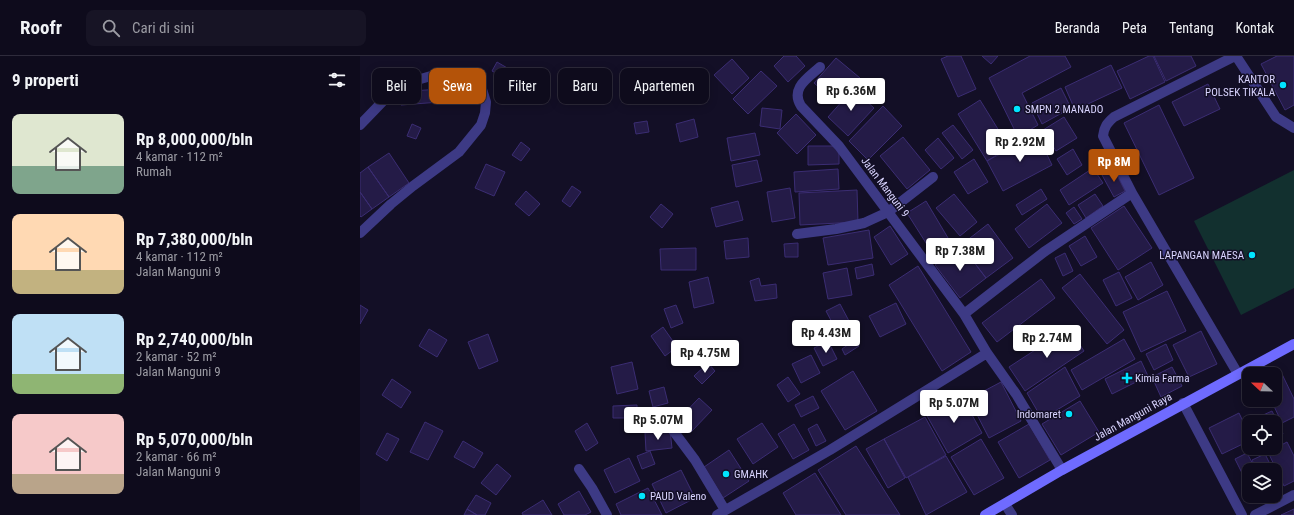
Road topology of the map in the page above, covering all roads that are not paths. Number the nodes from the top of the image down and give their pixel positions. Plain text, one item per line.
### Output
1 (1235, 56) edge
2 (820, 67) dead end
3 (360, 125) edge
4 (1294, 128) edge
5 (932, 177) dead end
6 (1132, 193) junction
7 (888, 212) junction
8 (360, 233) edge
9 (797, 234) dead end
10 (964, 314) junction
11 (1294, 344) edge
12 (987, 353) junction
13 (1238, 374) junction
14 (1183, 403) junction
15 (660, 413) dead end
16 (579, 469) dead end
17 (1062, 470) junction
18 (1294, 494) edge
19 (1005, 504) junction
20 (721, 513) edge
21 (607, 515) edge
22 (985, 515) edge
23 (1012, 515) edge
24 (1242, 515) edge
25 (1255, 515) edge

1 - 4 street
1 - 6 street
2 - 7 street, Jalan Manguni 9
3 - 8 street
5 - 7 street
6 - 10 street
6 - 13 street
7 - 9 street
7 - 10 street, Jalan Manguni 9
10 - 12 street, Jalan Manguni 9
11 - 13 street, Jalan Manguni Raya
12 - 17 street, Jalan Manguni 9
12 - 20 street
13 - 14 street, Jalan Manguni Raya
14 - 17 street, Jalan Manguni Raya
14 - 24 street
15 - 20 street
16 - 21 street
17 - 19 street, Jalan Manguni Raya
18 - 25 street
19 - 22 street, Jalan Manguni Raya
19 - 23 street

